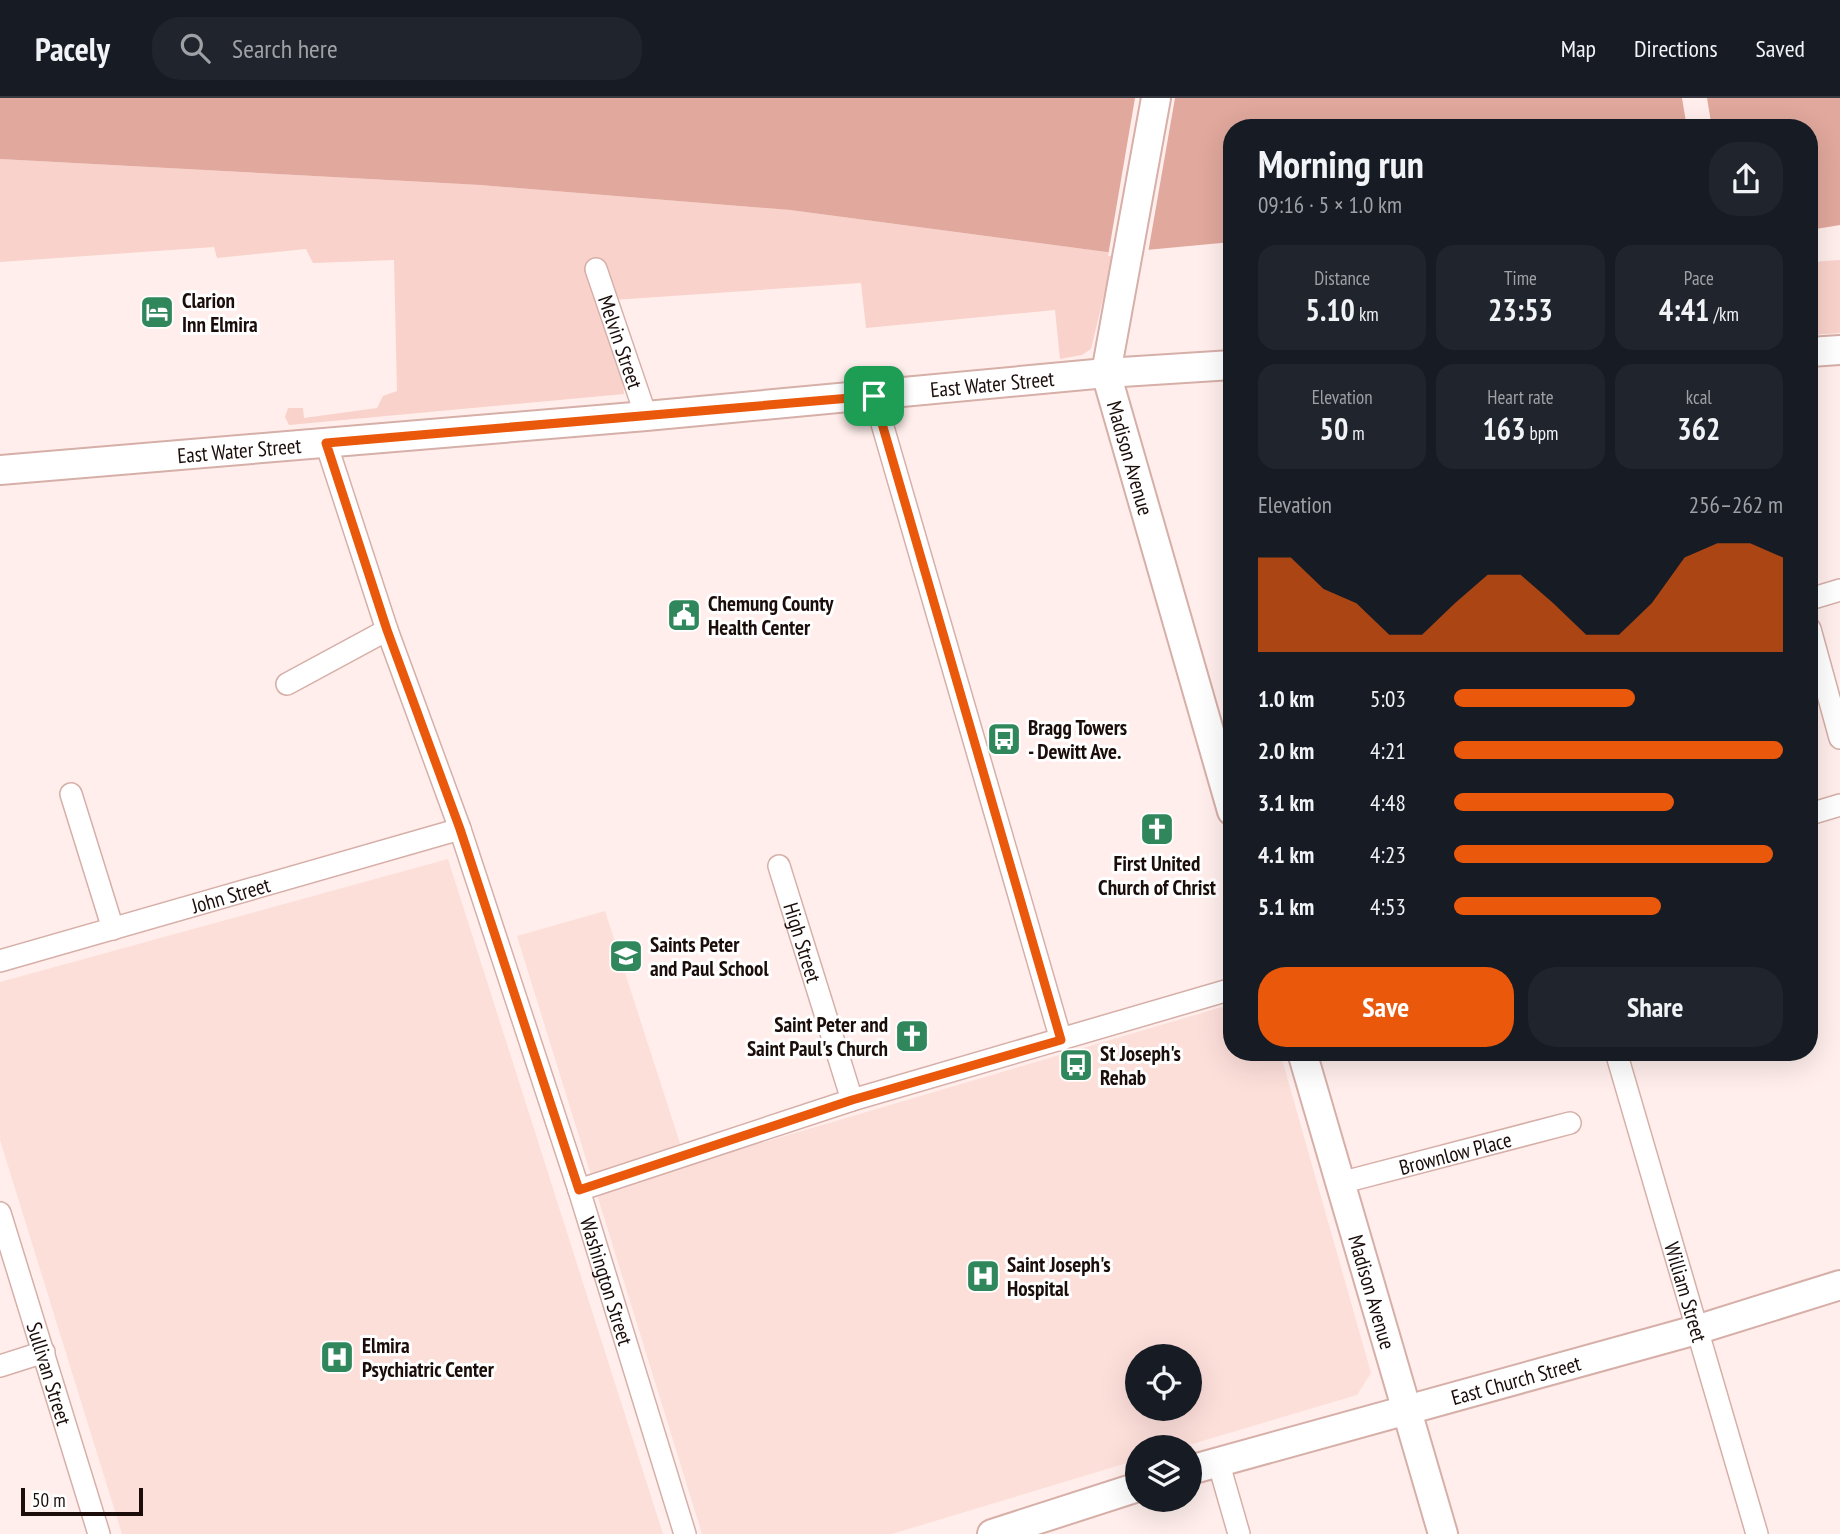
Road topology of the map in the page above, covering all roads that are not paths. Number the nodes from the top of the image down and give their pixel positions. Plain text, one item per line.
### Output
1 (1156, 98) edge
2 (596, 269) dead end
3 (1840, 350) edge
4 (1818, 351) edge
5 (1223, 366) edge
6 (1106, 373) junction
7 (874, 396) junction
8 (646, 416) junction
9 (326, 443) junction
10 (0, 470) edge
11 (1840, 590) edge
12 (1818, 597) edge
13 (387, 630) junction
14 (1818, 658) edge
15 (287, 684) dead end
16 (1840, 738) edge
17 (1223, 761) edge
18 (71, 794) dead end
19 (1840, 805) edge
20 (1818, 812) edge
21 (460, 829) junction
22 (779, 866) dead end
23 (113, 929) junction
24 (0, 961) edge
25 (1223, 992) edge
26 (1061, 1040) junction
27 (1305, 1061) edge
28 (1619, 1061) edge
29 (852, 1100) junction
30 (1570, 1123) dead end
31 (1340, 1183) junction
32 (579, 1190) junction
33 (0, 1213) edge
34 (1840, 1285) edge
35 (1696, 1330) junction
36 (44, 1352) junction
37 (0, 1366) edge
38 (1407, 1409) junction
39 (1218, 1461) junction
40 (1202, 1466) edge
41 (1125, 1491) edge
42 (99, 1534) edge
43 (685, 1534) edge
44 (992, 1534) edge
45 (1239, 1534) edge
46 (1443, 1534) edge
47 (1757, 1534) edge

1 - 6 main road, Madison Avenue
2 - 8 street, Melvin Street
3 - 4 main road
5 - 6 main road, East Water Street
6 - 7 main road, East Water Street
6 - 17 main road, Madison Avenue
7 - 8 main road, East Water Street
7 - 26 street
8 - 9 main road, East Water Street
9 - 10 main road, East Water Street
9 - 13 street, Washington Street
11 - 12 street
13 - 15 street
13 - 21 street, Washington Street
14 - 16 street
18 - 23 street
19 - 20 street
21 - 23 street, John Street
21 - 32 street, Washington Street
22 - 29 street, High Street
23 - 24 street, John Street
25 - 26 street
26 - 29 street
27 - 31 main road, Madison Avenue
28 - 35 street, William Street
29 - 32 street
30 - 31 street, Brownlow Place
31 - 38 main road, Madison Avenue
32 - 43 street, Washington Street
33 - 36 street, Sullivan Street
34 - 35 main road, East Church Street
35 - 38 main road, East Church Street
35 - 47 street, William Street
36 - 37 street
36 - 42 street, Sullivan Street
38 - 39 main road, East Church Street
38 - 46 main road, Madison Avenue
39 - 40 main road, East Church Street
39 - 45 street
41 - 44 main road

